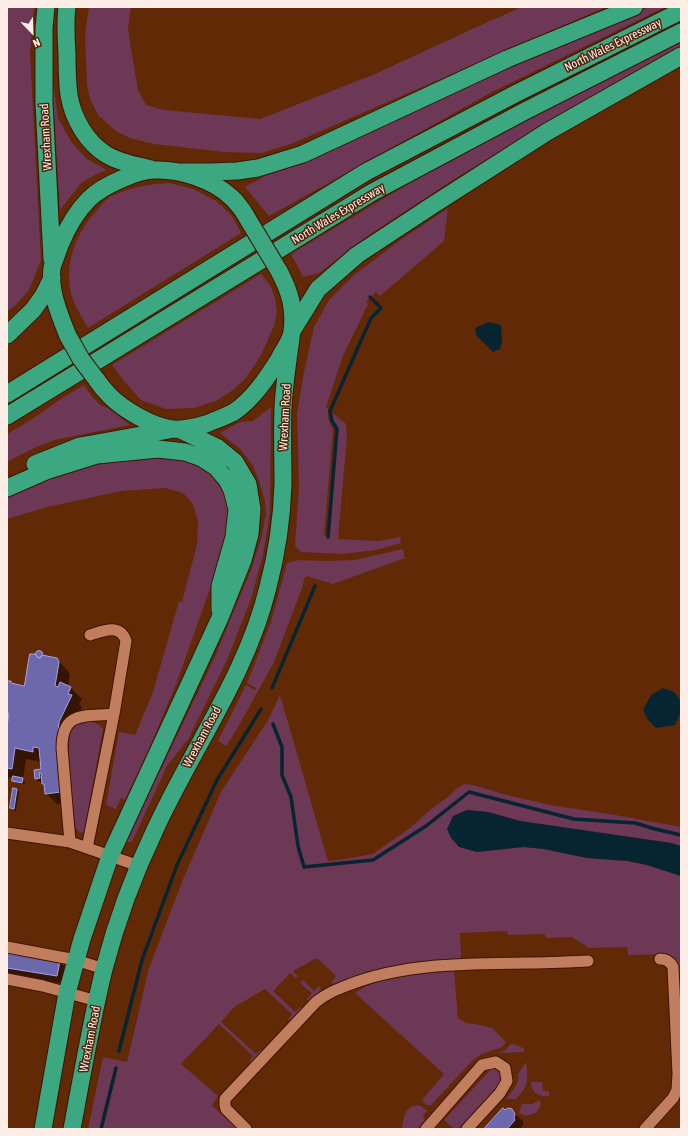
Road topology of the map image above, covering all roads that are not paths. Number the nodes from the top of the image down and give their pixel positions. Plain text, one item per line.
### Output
1 (46, 7) edge
2 (67, 7) edge
3 (634, 7) edge
4 (681, 11) edge
5 (681, 32) edge
6 (681, 56) edge
7 (155, 170) junction
8 (181, 172) junction
9 (52, 272) junction
10 (7, 335) edge
11 (292, 335) junction
12 (7, 394) edge
13 (7, 416) edge
14 (176, 429) junction
15 (7, 479) edge
16 (7, 488) edge
17 (219, 620) junction
18 (90, 635) dead end
19 (114, 714) junction
20 (7, 833) edge
21 (70, 842) junction
22 (87, 848) junction
23 (110, 856) junction
24 (139, 866) junction
25 (7, 947) edge
26 (660, 959) dead end
27 (76, 960) junction
28 (588, 961) dead end
29 (104, 969) junction
30 (7, 979) edge
31 (67, 993) junction
32 (97, 1001) junction
33 (43, 1129) edge
34 (72, 1129) edge
35 (246, 1129) edge
36 (426, 1129) edge
37 (467, 1129) edge
38 (645, 1129) edge

1 - 9 highway, Wrexham Road
2 - 7 highway
3 - 8 highway
4 - 12 highway, North Wales Expressway
5 - 13 highway, North Wales Expressway
6 - 11 highway
7 - 8 highway
7 - 9 highway
8 - 11 highway, Wrexham Road, bridge
9 - 10 highway
9 - 14 highway, Wrexham Road, bridge
11 - 14 highway
11 - 24 highway, Wrexham Road
14 - 15 highway
14 - 17 highway
16 - 17 highway
17 - 23 highway
18 - 19 lane
19 - 21 lane
19 - 22 lane
20 - 21 lane
21 - 22 lane
22 - 23 lane
23 - 24 lane
23 - 27 highway
24 - 29 highway, Wrexham Road
25 - 27 lane
26 - 38 lane
27 - 29 lane
27 - 31 highway
28 - 35 lane
29 - 32 highway, Wrexham Road
30 - 31 lane
31 - 32 lane
31 - 33 highway
32 - 34 highway, Wrexham Road
36 - 37 lane

